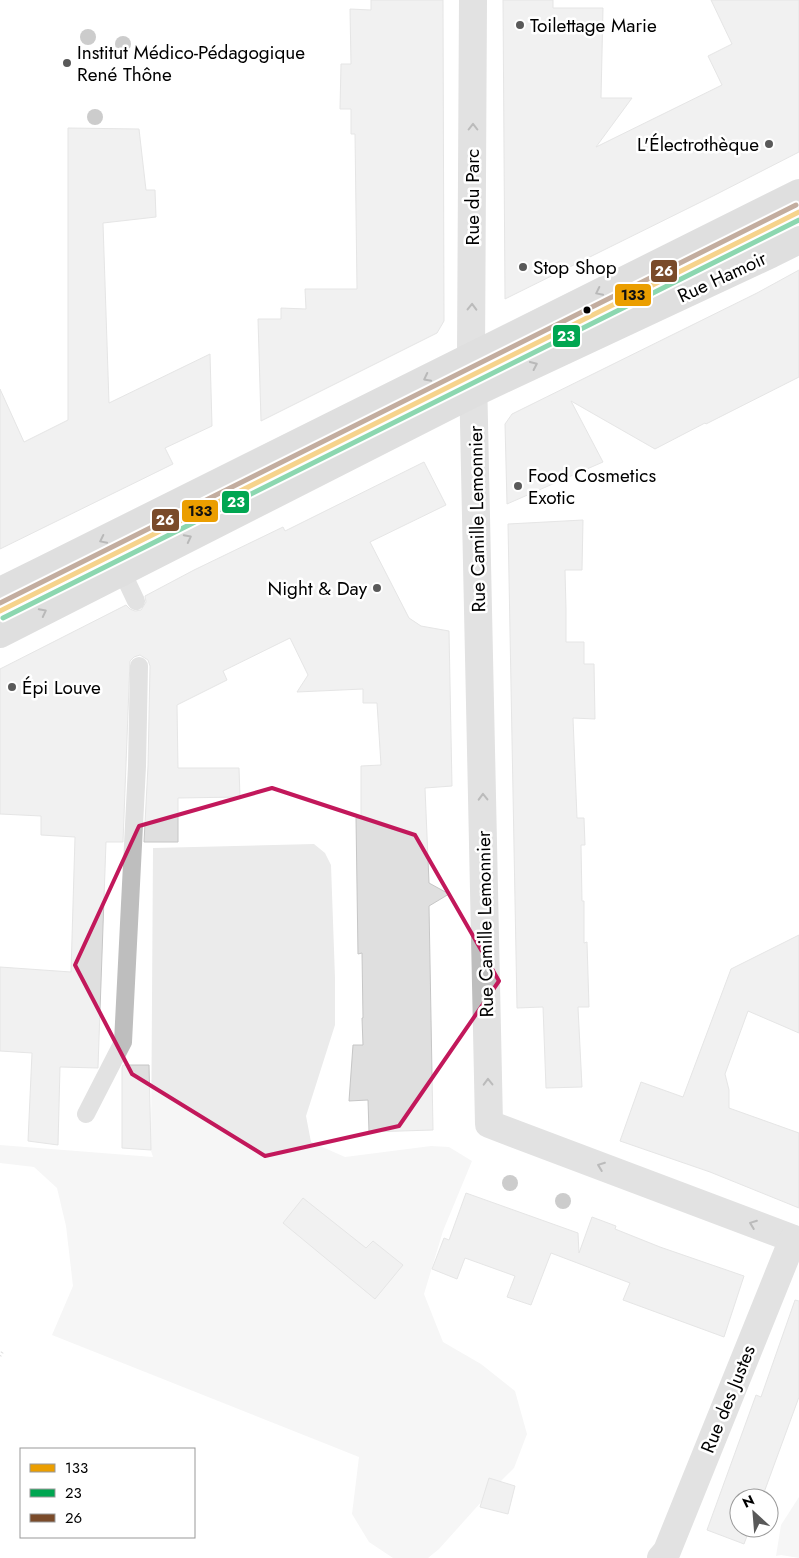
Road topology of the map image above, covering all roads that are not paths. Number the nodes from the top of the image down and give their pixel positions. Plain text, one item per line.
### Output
1 (473, 0) edge
2 (799, 193) edge
3 (799, 212) edge
4 (799, 240) edge
5 (473, 375) junction
6 (118, 563) junction
7 (0, 591) edge
8 (136, 600) dead end
9 (0, 610) edge
10 (0, 634) edge
11 (139, 666) dead end
12 (86, 1114) dead end
13 (796, 1240) edge
14 (661, 1558) edge

5 -> 1 street, Rue du Parc
2 -> 5 main road, Rue Hamoir
3 - 5 lane, Rue Hamoir
5 -> 4 main road, Rue Hamoir
5 - 6 main road, Rue Hamoir
5 -> 7 main road, Rue Hamoir
13 -> 5 street, Rue Camille Lemonnier
6 - 8 lane
6 - 9 lane, Rue Hamoir
10 -> 6 main road, Rue Hamoir
11 - 12 lane
13 - 14 street, Rue des Justes

